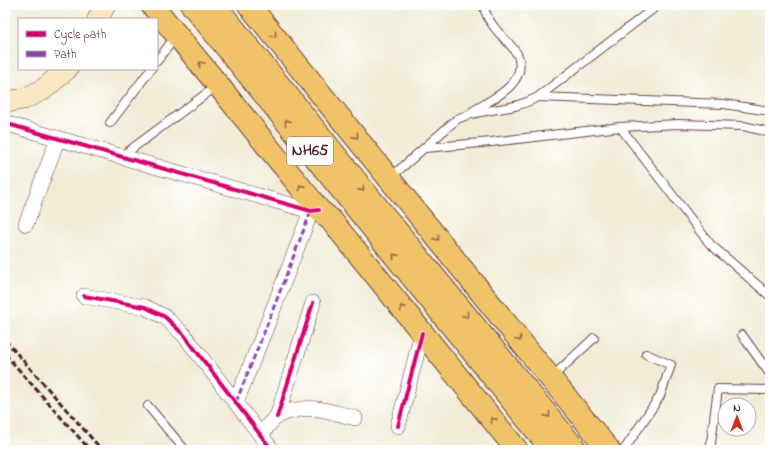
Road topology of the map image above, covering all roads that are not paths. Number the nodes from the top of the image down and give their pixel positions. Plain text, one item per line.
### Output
1 (105, 5) edge
2 (152, 5) edge
3 (192, 5) edge
4 (215, 5) edge
5 (250, 5) edge
6 (484, 5) edge
7 (658, 5) edge
8 (98, 18) edge
9 (177, 35) junction
10 (158, 60) edge
11 (66, 70) edge
12 (150, 70) edge
13 (218, 85) junction
14 (538, 97) junction
15 (5, 102) edge
16 (770, 111) edge
17 (469, 114) junction
18 (5, 122) edge
19 (110, 123) dead end
20 (620, 127) junction
21 (770, 132) edge
22 (58, 138) junction
23 (425, 148) junction
24 (122, 156) junction
25 (390, 179) junction
26 (315, 210) junction
27 (26, 224) dead end
28 (84, 296) dead end
29 (770, 296) edge
30 (314, 304) dead end
31 (422, 333) junction
32 (742, 335) dead end
33 (594, 338) dead end
34 (646, 354) dead end
35 (770, 374) edge
36 (551, 379) junction
37 (770, 390) edge
38 (236, 402) junction
39 (148, 406) dead end
40 (277, 416) junction
41 (355, 418) dead end
42 (398, 426) dead end
43 (261, 435) junction
44 (185, 450) edge
45 (272, 450) edge
46 (517, 450) edge
47 (552, 450) edge
48 (576, 450) edge
49 (609, 450) edge
50 (624, 450) edge
51 (710, 450) edge

1 - 8 main road
2 - 9 main road
47 -> 3 main road, NH65
4 -> 48 main road, NH65
5 -> 25 main road
6 - 17 lane
7 - 14 lane
9 - 10 lane
13 -> 9 main road
11 - 15 main road
12 - 19 lane
13 - 24 lane
26 -> 13 main road
14 - 16 lane
14 - 17 lane
17 - 23 lane
18 - 22 street
20 - 21 lane
20 - 23 lane
20 - 29 lane
22 - 24 street
22 - 27 street
23 - 25 lane
24 - 26 street
25 -> 36 main road
31 -> 26 main road
26 - 38 street
28 - 38 street
30 - 40 street
31 - 42 street
46 -> 31 main road
32 - 35 lane
33 - 36 lane
34 - 50 lane
36 - 49 main road
37 - 51 lane
38 - 43 street
39 - 44 lane
40 - 41 street
40 - 43 street
43 - 45 street

